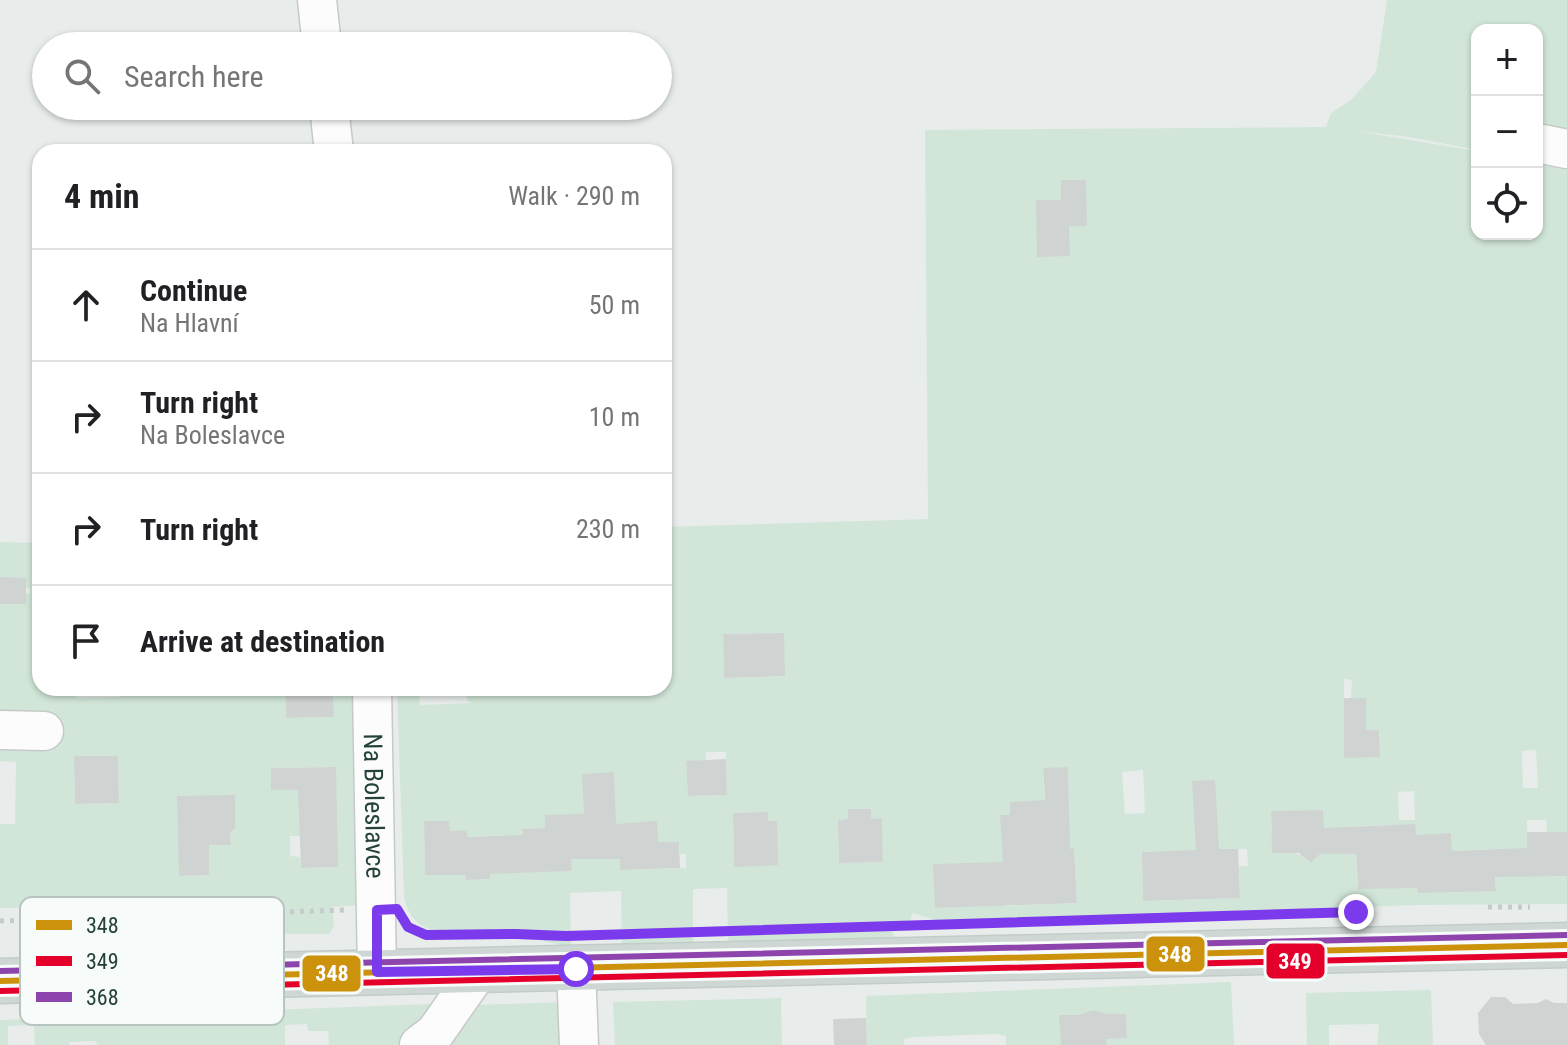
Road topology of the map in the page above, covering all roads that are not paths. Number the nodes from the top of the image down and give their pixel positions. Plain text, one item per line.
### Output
1 (317, 0) edge
2 (320, 32) edge
3 (331, 120) edge
4 (333, 144) edge
5 (1543, 144) edge
6 (1567, 149) edge
7 (372, 696) edge
8 (0, 730) edge
9 (44, 731) dead end
10 (1567, 945) edge
11 (576, 969) junction
12 (479, 970) junction
13 (377, 972) junction
14 (284, 974) edge
15 (0, 981) edge
16 (20, 981) edge
17 (419, 1045) edge
18 (579, 1045) edge

1 - 2 street
3 - 4 street
5 - 6 street
7 - 13 street, Na Boleslavce
8 - 9 street
10 - 11 main road
11 - 12 main road
11 - 18 street
12 - 13 main road
12 - 17 street
13 - 14 main road
15 - 16 main road

